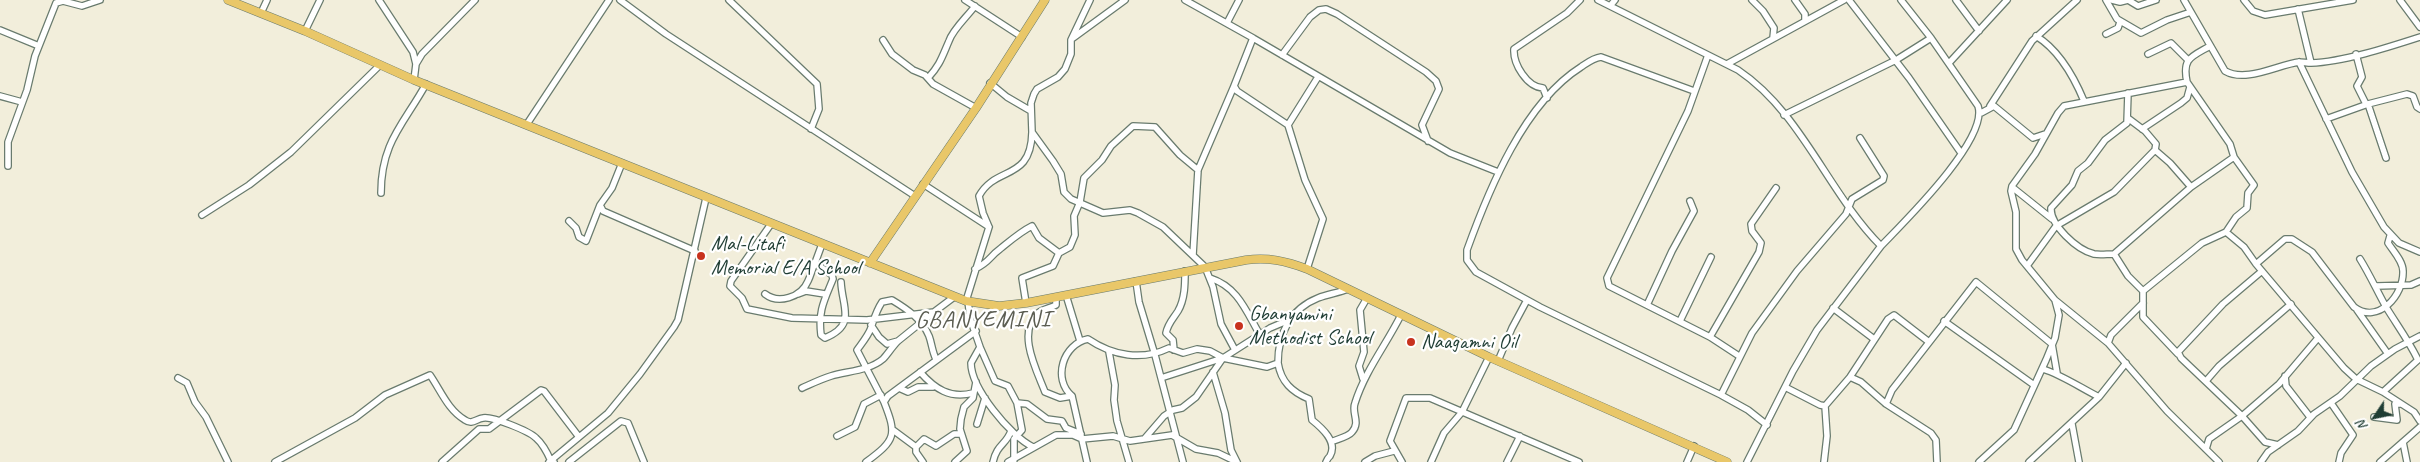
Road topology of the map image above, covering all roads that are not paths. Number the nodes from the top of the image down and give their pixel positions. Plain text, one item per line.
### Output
1 (100, 0) edge
2 (228, 0) edge
3 (266, 0) edge
4 (320, 0) edge
5 (379, 0) edge
6 (475, 0) edge
7 (609, 0) edge
8 (620, 0) edge
9 (730, 0) edge
10 (965, 0) edge
11 (1045, 0) edge
12 (1090, 0) edge
13 (1126, 0) edge
14 (1185, 0) edge
15 (1239, 0) edge
16 (1580, 0) edge
17 (1598, 0) edge
18 (1614, 0) edge
19 (1752, 0) edge
20 (1795, 0) edge
21 (1844, 0) edge
22 (1849, 0) edge
23 (1901, 0) edge
24 (1956, 0) edge
25 (2007, 0) edge
26 (2077, 0) edge
27 (2108, 0) edge
28 (2156, 0) edge
29 (2184, 0) edge
30 (2244, 0) edge
31 (2347, 0) edge
32 (2353, 0) edge
33 (2400, 0) edge
34 (56, 2) edge
35 (1192, 2) edge
36 (1572, 2) edge
37 (975, 6) junction
38 (1610, 6) junction
39 (2298, 9) junction
40 (2191, 12) junction
41 (261, 13) junction
42 (1807, 17) junction
43 (2120, 22) junction
44 (1227, 23) junction
45 (2420, 27) edge
46 (1774, 28) junction
47 (0, 30) edge
48 (1786, 30) junction
49 (305, 31) junction
50 (1979, 31) junction
51 (2106, 34) dead end
52 (2036, 36) junction
53 (1022, 37) junction
54 (2420, 37) edge
55 (1253, 38) junction
56 (1773, 38) junction
57 (1931, 38) junction
58 (883, 40) dead end
59 (1071, 40) junction
60 (39, 46) junction
61 (2210, 46) junction
62 (2148, 54) dead end
63 (2356, 54) junction
64 (1282, 55) junction
65 (1708, 55) junction
66 (1896, 60) junction
67 (2188, 60) junction
68 (2299, 62) junction
69 (1949, 63) junction
70 (2311, 63) junction
71 (416, 64) junction
72 (1727, 64) junction
73 (380, 65) junction
74 (1318, 77) junction
75 (928, 78) junction
76 (414, 80) junction
77 (990, 82) junction
78 (426, 84) junction
79 (2188, 85) junction
80 (1234, 86) junction
81 (1694, 91) junction
82 (2128, 93) junction
83 (0, 96) edge
84 (1547, 98) junction
85 (2084, 101) junction
86 (22, 102) junction
87 (2367, 104) junction
88 (1990, 106) junction
89 (976, 108) junction
90 (2420, 109) edge
91 (1031, 111) junction
92 (1981, 113) junction
93 (1784, 115) junction
94 (2129, 119) junction
95 (2326, 119) junction
96 (528, 124) junction
97 (1288, 125) junction
98 (812, 129) junction
99 (2142, 129) junction
100 (1032, 132) junction
101 (2045, 134) junction
102 (1860, 138) dead end
103 (1428, 141) junction
104 (2155, 150) junction
105 (1961, 154) junction
106 (2234, 157) junction
107 (2386, 158) dead end
108 (622, 163) junction
109 (8, 166) dead end
110 (1198, 170) junction
111 (1498, 172) junction
112 (923, 184) junction
113 (2012, 187) junction
114 (2191, 187) junction
115 (1776, 188) dead end
116 (381, 193) dead end
117 (915, 196) junction
118 (706, 198) junction
119 (1690, 201) dead end
120 (1080, 202) junction
121 (600, 206) junction
122 (1849, 206) junction
123 (202, 215) dead end
124 (2052, 219) junction
125 (569, 221) dead end
126 (771, 224) junction
127 (2056, 226) junction
128 (989, 227) junction
129 (2226, 232) junction
130 (2390, 236) junction
131 (822, 244) junction
132 (1881, 246) junction
133 (695, 251) junction
134 (2420, 252) edge
135 (1059, 253) junction
136 (2114, 254) junction
137 (1193, 255) junction
138 (1711, 257) dead end
139 (2360, 259) dead end
140 (815, 263) junction
141 (870, 263) junction
142 (2256, 264) junction
143 (2027, 266) junction
144 (1205, 267) junction
145 (975, 269) junction
146 (1307, 269) junction
147 (1184, 271) junction
148 (2262, 271) junction
149 (1210, 278) junction
150 (1136, 281) junction
151 (2420, 281) edge
152 (841, 282) dead end
153 (2401, 284) junction
154 (2377, 286) junction
155 (1348, 289) junction
156 (2143, 290) junction
157 (765, 294) dead end
158 (796, 294) junction
159 (825, 294) junction
160 (1066, 295) junction
161 (954, 297) junction
162 (1056, 297) junction
163 (1367, 298) junction
164 (1527, 300) junction
165 (2055, 300) junction
166 (967, 301) junction
167 (1026, 303) junction
168 (2144, 303) junction
169 (2291, 304) junction
170 (1647, 305) junction
171 (2386, 306) junction
172 (1833, 308) junction
173 (2357, 310) junction
174 (934, 312) junction
175 (913, 313) junction
176 (1401, 315) junction
177 (2132, 315) junction
178 (2143, 317) junction
179 (819, 318) junction
180 (870, 319) junction
181 (845, 320) junction
182 (1289, 320) junction
183 (1680, 321) junction
184 (1944, 321) junction
185 (922, 323) junction
186 (872, 326) junction
187 (976, 331) junction
188 (1260, 334) junction
189 (2420, 336) edge
190 (1710, 337) junction
191 (2318, 338) junction
192 (1874, 339) junction
193 (898, 341) junction
194 (1080, 341) junction
195 (2409, 341) junction
196 (1929, 342) junction
197 (2108, 343) junction
198 (2052, 344) junction
199 (980, 347) junction
200 (1174, 350) junction
201 (1234, 350) junction
202 (1109, 352) junction
203 (2178, 354) junction
204 (2388, 354) junction
205 (1155, 355) junction
206 (1739, 356) junction
207 (1489, 357) junction
208 (1223, 358) junction
209 (936, 359) junction
210 (1498, 361) junction
211 (2419, 361) edge
212 (1278, 363) junction
213 (2126, 364) junction
214 (865, 367) junction
215 (2043, 369) junction
216 (920, 372) junction
217 (1213, 372) junction
218 (2057, 373) junction
219 (2285, 376) junction
220 (1850, 377) junction
221 (178, 378) dead end
222 (1161, 378) junction
223 (1363, 379) junction
224 (2356, 379) junction
225 (2206, 381) junction
226 (976, 382) junction
227 (2279, 384) junction
228 (2034, 385) junction
229 (2286, 386) junction
230 (933, 387) junction
231 (1785, 387) junction
232 (802, 388) dead end
233 (899, 388) junction
234 (2383, 392) junction
235 (973, 393) junction
236 (879, 394) junction
237 (1722, 395) junction
238 (888, 396) junction
239 (1072, 396) junction
240 (2099, 397) junction
241 (985, 398) junction
242 (884, 402) junction
243 (1017, 402) junction
244 (2331, 403) junction
245 (1886, 404) junction
246 (2400, 404) junction
247 (1825, 406) junction
248 (1170, 412) junction
249 (1462, 412) junction
250 (2242, 416) junction
251 (2310, 417) junction
252 (2374, 417) dead end
253 (500, 421) junction
254 (2420, 421) edge
255 (977, 424) dead end
256 (2072, 424) junction
257 (1767, 425) junction
258 (2420, 427) edge
259 (893, 430) junction
260 (1011, 430) junction
261 (961, 434) junction
262 (837, 436) dead end
263 (1016, 436) junction
264 (1082, 436) junction
265 (1520, 436) junction
266 (580, 437) junction
267 (1178, 437) junction
268 (1144, 438) junction
269 (1123, 439) junction
270 (1331, 442) junction
271 (2265, 442) junction
272 (2403, 442) junction
273 (2278, 444) junction
274 (1694, 446) junction
275 (916, 447) junction
276 (1033, 447) junction
277 (2206, 450) junction
278 (1394, 451) junction
279 (2268, 452) junction
280 (1012, 461) edge
281 (228, 462) edge
282 (275, 462) edge
283 (442, 462) edge
284 (551, 462) edge
285 (568, 462) edge
286 (644, 462) edge
287 (866, 462) edge
288 (923, 462) edge
289 (956, 462) edge
290 (992, 462) edge
291 (1088, 462) edge
292 (1129, 462) edge
293 (1183, 462) edge
294 (1237, 462) edge
295 (1326, 462) edge
296 (1365, 462) edge
297 (1402, 462) edge
298 (1431, 462) edge
299 (1507, 462) edge
300 (1579, 462) edge
301 (1687, 462) edge
302 (1727, 462) edge
303 (1747, 462) edge
304 (1824, 462) edge
305 (1937, 462) edge
306 (1979, 462) edge
307 (2029, 462) edge
308 (2079, 462) edge
309 (2218, 462) edge
310 (2261, 462) edge
311 (2339, 462) edge
312 (2380, 462) edge
313 (2407, 462) edge

1 - 34 street
2 - 41 main road
3 - 41 street
4 - 49 street
5 - 71 street
6 - 71 street
7 - 96 street
8 - 98 street
9 - 98 street
10 - 37 street
11 - 53 main road
12 - 59 street
13 - 59 street
14 - 35 street
15 - 44 street
16 - 36 street
17 - 38 street
18 - 38 street
19 - 46 street
20 - 42 street
21 - 42 street
22 - 66 street
23 - 57 street
24 - 50 street
25 - 50 street
26 - 52 street
27 - 28 street
27 - 43 street
29 - 40 street
30 - 39 street
31 - 32 street
31 - 39 street
33 - 45 street
34 - 60 street
35 - 44 street
36 - 84 street
37 - 53 street
37 - 75 street
38 - 65 street
39 - 70 street
40 - 43 street
40 - 61 street
41 - 49 main road
42 - 48 street
43 - 51 street
44 - 55 street
46 - 48 street
46 - 56 street
47 - 60 street
48 - 56 street
49 - 73 main road
50 - 69 street
52 - 85 street
52 - 88 street
53 - 77 main road
54 - 63 street
55 - 64 street
55 - 80 street
56 - 72 street
57 - 66 street
57 - 69 street
58 - 75 street
59 - 91 street
60 - 86 street
61 - 67 street
61 - 68 street
62 - 67 street
63 - 70 street
63 - 87 street
64 - 74 street
64 - 103 street
65 - 72 street
65 - 81 street
66 - 93 street
66 - 105 street
67 - 79 street
68 - 70 street
68 - 95 street
69 - 92 street
71 - 76 street
72 - 93 street
73 - 76 main road
73 - 123 street
74 - 97 street
74 - 103 street
75 - 89 street
76 - 78 main road
77 - 89 main road
77 - 91 street
78 - 96 main road
78 - 116 street
79 - 82 street
79 - 99 street
79 - 106 street
80 - 97 street
80 - 110 street
81 - 84 street
81 - 170 street
82 - 85 street
82 - 94 street
83 - 86 street
84 - 111 street
85 - 101 street
86 - 109 street
87 - 90 street
87 - 95 street
87 - 107 street
88 - 92 street
88 - 101 street
89 - 112 main road
91 - 100 street
92 - 105 street
93 - 122 street
94 - 99 street
94 - 124 street
95 - 130 street
96 - 108 main road
97 - 146 street
98 - 117 street
99 - 104 street
100 - 120 street
100 - 128 street
101 - 113 street
102 - 122 street
103 - 111 street
104 - 114 street
104 - 127 street
105 - 132 street
106 - 114 street
106 - 129 street
108 - 118 main road
108 - 121 street
110 - 120 street
110 - 137 street
111 - 164 street
112 - 117 main road
112 - 128 street
113 - 124 street
113 - 143 street
114 - 136 street
115 - 190 street
117 - 141 main road
118 - 126 main road
118 - 133 street
119 - 170 street
120 - 135 street
120 - 137 street
121 - 125 street
121 - 133 street
122 - 132 street
122 - 206 street
124 - 127 street
126 - 131 main road
126 - 179 street
127 - 136 street
127 - 143 street
128 - 145 street
129 - 142 street
129 - 156 street
130 - 134 street
130 - 153 street
131 - 140 street
131 - 141 main road
132 - 172 street
133 - 266 street
135 - 145 street
135 - 167 street
136 - 156 street
137 - 144 street
138 - 183 street
139 - 154 street
140 - 158 street
140 - 159 street
141 - 161 main road
142 - 148 street
142 - 173 street
143 - 165 street
144 - 146 main road
144 - 147 main road
144 - 149 street
145 - 166 street
146 - 155 main road
147 - 150 main road
147 - 200 street
148 - 169 street
148 - 203 street
149 - 188 street
149 - 201 street
150 - 160 main road
150 - 205 street
151 - 153 street
152 - 181 street
153 - 154 street
153 - 171 street
154 - 171 street
155 - 163 main road
155 - 182 street
156 - 168 street
157 - 158 street
158 - 159 street
159 - 179 street
160 - 162 main road
160 - 194 street
161 - 166 main road
161 - 174 street
162 - 167 main road
162 - 239 street
163 - 176 main road
163 - 223 street
164 - 210 street
164 - 237 street
165 - 197 street
165 - 198 street
166 - 167 main road
166 - 187 street
168 - 177 street
168 - 178 street
169 - 191 street
169 - 225 street
170 - 183 street
171 - 173 street
171 - 195 street
172 - 192 street
172 - 231 street
173 - 204 street
174 - 175 street
174 - 185 street
175 - 180 street
175 - 180 street
175 - 185 street
176 - 207 main road
176 - 223 street
177 - 178 street
177 - 197 street
178 - 203 street
179 - 181 street
179 - 181 street
180 - 181 street
180 - 186 street
182 - 188 street
182 - 212 street
183 - 190 street
184 - 196 street
184 - 198 street
184 - 228 street
185 - 193 street
185 - 209 street
186 - 193 street
186 - 214 street
187 - 199 street
187 - 209 street
188 - 201 street
189 - 195 street
190 - 206 street
191 - 219 street
191 - 224 street
192 - 196 street
192 - 220 street
193 - 214 street
194 - 202 street
194 - 239 street
195 - 204 street
195 - 211 street
196 - 245 street
197 - 213 street
198 - 215 street
198 - 218 street
199 - 226 street
199 - 243 street
200 - 205 street
200 - 208 street
201 - 208 street
202 - 205 street
202 - 269 street
203 - 225 street
204 - 224 street
205 - 222 street
206 - 237 street
207 - 210 main road
207 - 249 street
208 - 212 street
208 - 217 street
208 - 222 street
209 - 216 street
210 - 274 main road
211 - 234 street
212 - 270 street
213 - 240 street
213 - 277 street
214 - 232 street
214 - 236 street
215 - 218 street
215 - 228 street
216 - 230 street
216 - 233 street
217 - 248 street
217 - 294 street
218 - 240 street
219 - 227 street
219 - 229 street
220 - 245 street
220 - 247 street
221 - 281 street
222 - 248 street
223 - 270 street
224 - 234 street
224 - 244 street
225 - 250 street
226 - 235 street
226 - 241 street
227 - 229 street
227 - 250 street
228 - 306 street
229 - 251 street
230 - 233 street
230 - 235 street
231 - 247 street
231 - 257 street
233 - 238 street
234 - 246 street
235 - 261 street
236 - 238 street
236 - 242 street
236 - 262 street
237 - 257 street
238 - 242 street
239 - 264 street
240 - 256 street
241 - 255 street
241 - 260 street
242 - 259 street
243 - 263 street
243 - 264 street
244 - 251 street
244 - 311 street
245 - 305 street
246 - 252 street
246 - 254 street
247 - 304 street
248 - 267 street
248 - 268 street
249 - 265 street
249 - 278 street
249 - 298 street
250 - 271 street
250 - 277 street
251 - 273 street
253 - 266 street
253 - 282 street
253 - 283 street
253 - 284 street
256 - 307 street
256 - 308 street
257 - 303 street
258 - 272 street
259 - 275 street
259 - 287 street
260 - 263 street
260 - 290 street
261 - 275 street
261 - 289 street
263 - 276 street
263 - 280 street
264 - 269 street
264 - 276 street
264 - 291 street
265 - 299 street
265 - 300 street
266 - 284 street
267 - 268 street
267 - 293 street
267 - 294 street
268 - 269 street
269 - 292 street
270 - 295 street
271 - 273 street
271 - 279 street
272 - 312 street
272 - 313 street
273 - 279 street
274 - 301 street
274 - 302 main road
275 - 288 street
276 - 280 street
277 - 309 street
278 - 296 street
278 - 297 street
279 - 310 street
285 - 286 street

